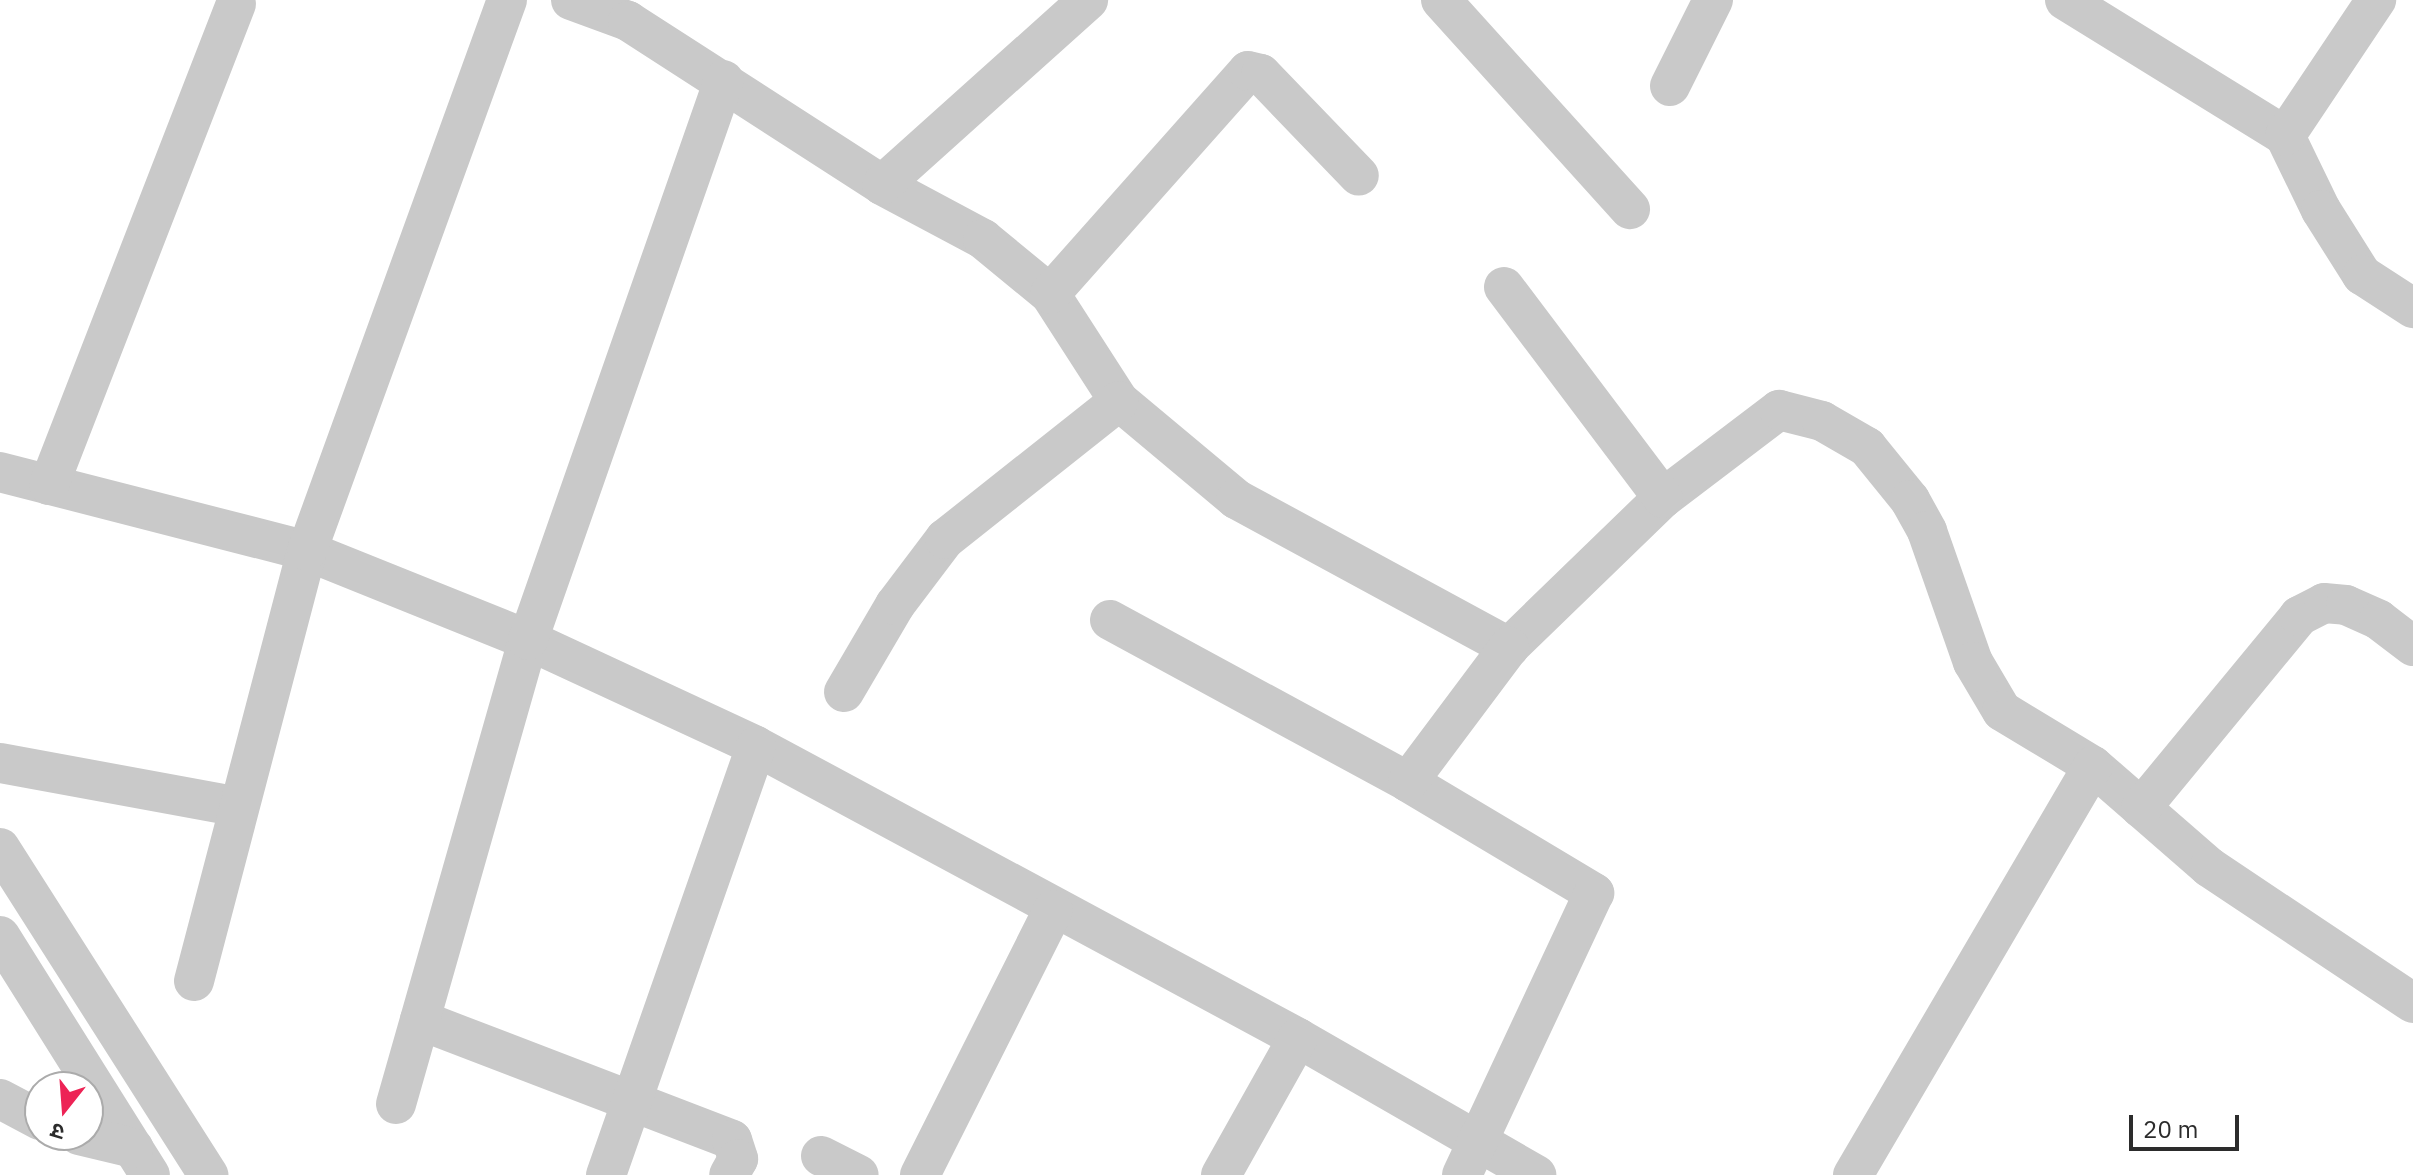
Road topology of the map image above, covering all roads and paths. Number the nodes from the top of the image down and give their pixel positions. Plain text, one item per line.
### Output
1 (507, 0) edge
2 (571, 0) edge
3 (1088, 0) edge
4 (1441, 0) edge
5 (1713, 0) edge
6 (2065, 0) edge
7 (2376, 0) edge
8 (236, 4) dead end
9 (642, 11) edge
10 (724, 80) junction
11 (1670, 86) dead end
12 (2285, 136) junction
13 (1359, 176) dead end
14 (882, 185) junction
15 (1630, 209) dead end
16 (1504, 287) dead end
17 (1050, 294) junction
18 (2413, 308) edge
19 (1119, 401) junction
20 (0, 472) edge
21 (49, 485) junction
22 (1663, 498) junction
23 (307, 551) junction
24 (1110, 620) dead end
25 (528, 640) junction
26 (2413, 646) edge
27 (1509, 647) junction
28 (844, 692) dead end
29 (756, 746) junction
30 (0, 763) edge
31 (2093, 766) junction
32 (1408, 782) junction
33 (239, 807) junction
34 (2141, 808) junction
35 (0, 848) edge
36 (1053, 911) junction
37 (0, 936) edge
38 (194, 981) dead end
39 (2413, 1003) edge
40 (420, 1020) junction
41 (1298, 1038) junction
42 (0, 1099) edge
43 (631, 1102) junction
44 (396, 1104) dead end
45 (24, 1112) edge
46 (104, 1146) edge
47 (821, 1156) dead end
48 (1471, 1158) edge
49 (141, 1162) edge
50 (214, 1175) edge
51 (606, 1175) edge
52 (729, 1175) edge
53 (859, 1175) edge
54 (920, 1175) edge
55 (1221, 1175) edge
56 (1536, 1175) edge
57 (1853, 1175) edge

1 - 23 street
2 - 9 street
3 - 14 street
4 - 15 street
5 - 11 street
6 - 12 street
7 - 12 street
8 - 21 street
9 - 10 street
10 - 14 street
10 - 25 street
12 - 18 street
13 - 17 street
14 - 17 street
16 - 22 street
17 - 19 street
19 - 27 street
19 - 28 street
20 - 21 street
21 - 23 street
22 - 27 street
22 - 31 street
23 - 25 street
23 - 33 street
24 - 32 street
25 - 29 street
25 - 40 street
26 - 34 street
27 - 32 street
29 - 36 street
29 - 43 street
30 - 33 street
31 - 34 street
31 - 57 street
32 - 48 street
33 - 38 street
34 - 39 street
35 - 50 street
36 - 41 street
36 - 54 street
37 - 49 street
40 - 43 street
40 - 44 street
41 - 48 street
41 - 55 street
42 - 45 street
43 - 51 street
43 - 52 street
46 - 49 street
47 - 53 street
48 - 56 street

